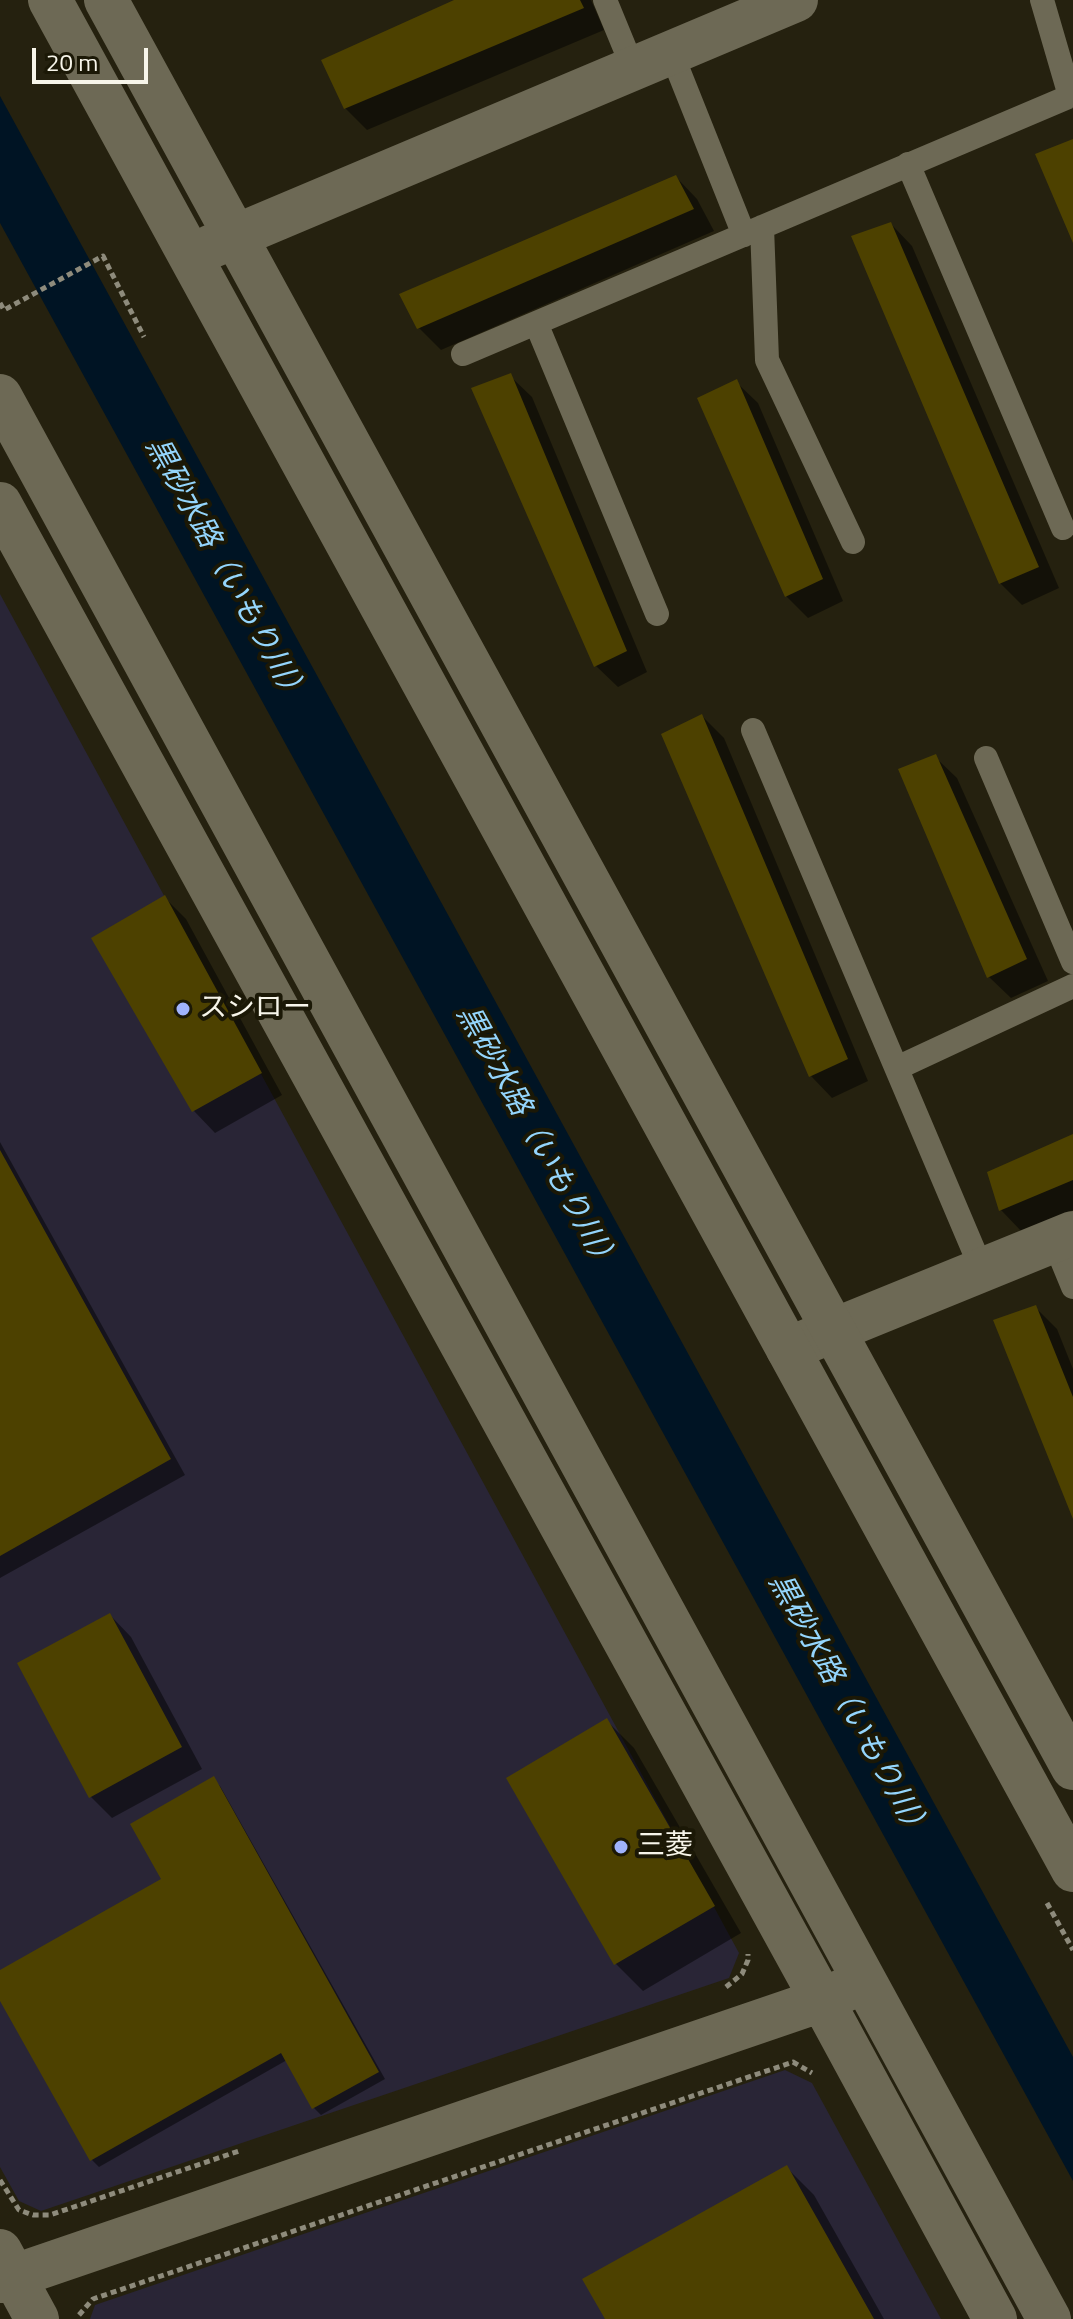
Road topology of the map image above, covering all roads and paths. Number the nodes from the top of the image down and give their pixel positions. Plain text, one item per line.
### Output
1 (50, 0) edge
2 (106, 0) edge
3 (605, 0) edge
4 (796, 0) edge
5 (1042, 0) edge
6 (747, 9) edge
7 (652, 60) junction
8 (1072, 95) edge
9 (908, 164) junction
10 (753, 231) junction
11 (235, 236) junction
12 (190, 256) junction
13 (0, 303) edge
14 (536, 323) junction
15 (144, 337) dead end
16 (463, 354) dead end
17 (0, 396) edge
18 (0, 504) edge
19 (1063, 528) dead end
20 (853, 542) dead end
21 (657, 614) dead end
22 (753, 730) dead end
23 (986, 758) dead end
24 (1073, 962) edge
25 (1073, 986) edge
26 (897, 1068) junction
27 (1063, 1237) edge
28 (982, 1270) junction
29 (1073, 1287) edge
30 (834, 1330) junction
31 (788, 1349) junction
32 (1073, 1768) edge
33 (1073, 1870) edge
34 (748, 1948) dead end
35 (864, 1981) junction
36 (712, 1991) dead end
37 (822, 2000) junction
38 (817, 2076) dead end
39 (246, 2149) dead end
40 (0, 2180) edge
41 (5, 2269) edge
42 (37, 2319) edge
43 (77, 2319) edge
44 (995, 2319) edge
45 (1049, 2319) edge

1 - 12 street
2 - 11 street
3 - 7 lane
4 - 6 street
5 - 8 lane
6 - 7 street
7 - 10 lane
7 - 11 street
8 - 9 lane
9 - 10 lane
9 - 19 lane
10 - 14 lane
10 - 20 lane
11 - 12 street
11 - 30 street
12 - 31 street
13 - 15 path
14 - 16 lane
14 - 21 lane
17 - 35 street
18 - 37 street
22 - 26 lane
23 - 24 lane
25 - 26 lane
26 - 28 lane
27 - 28 street
27 - 29 lane
28 - 30 street
30 - 31 street
30 - 32 street
31 - 33 street
34 - 36 path
35 - 37 street
35 - 45 street
37 - 41 street
37 - 44 street
38 - 43 path
39 - 40 path
41 - 42 street

